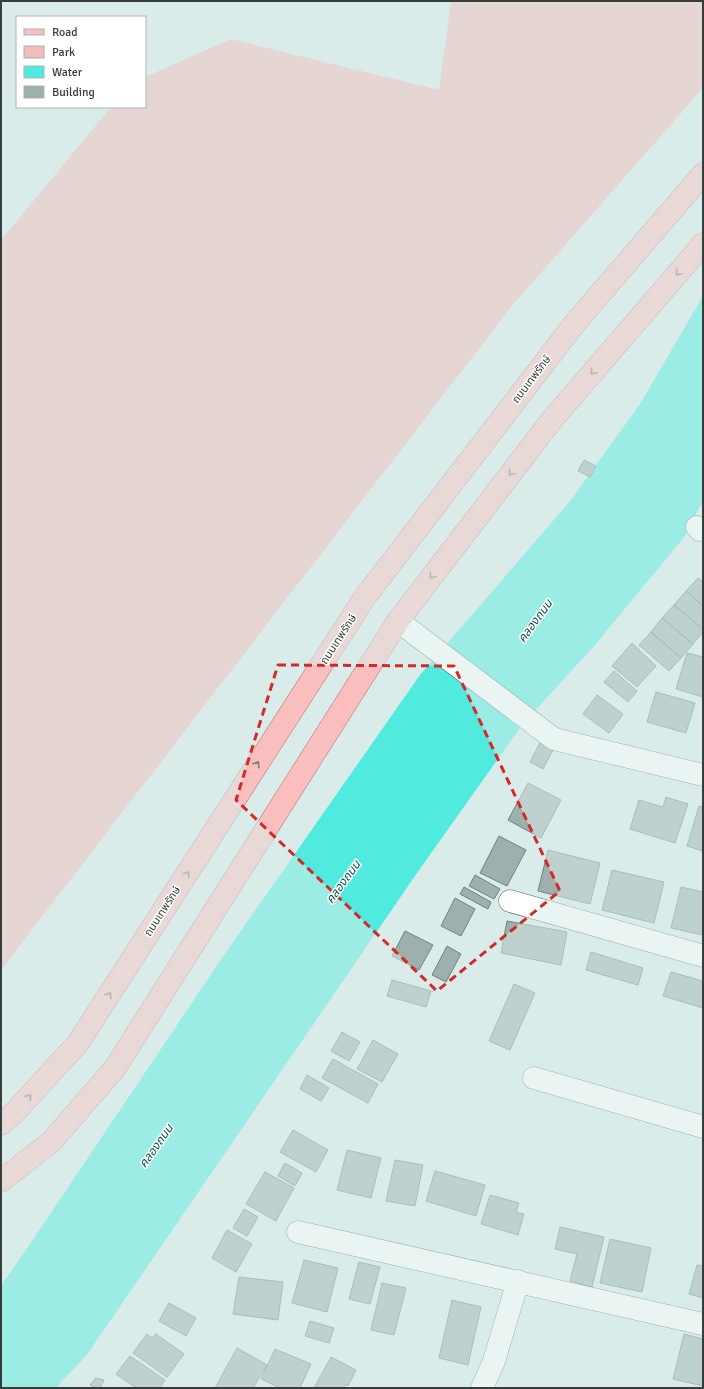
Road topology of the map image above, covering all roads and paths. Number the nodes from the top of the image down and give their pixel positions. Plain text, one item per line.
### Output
1 (703, 174) edge
2 (703, 244) edge
3 (398, 620) junction
4 (703, 775) edge
5 (510, 901) dead end
6 (703, 956) edge
7 (534, 1078) dead end
8 (1, 1124) edge
9 (703, 1127) edge
10 (1, 1181) edge
11 (298, 1232) dead end
12 (518, 1281) junction
13 (703, 1324) edge
14 (482, 1388) edge

8 -> 1 main road, ถนนเทพรักษ์
2 -> 3 main road
3 - 4 street
3 - 10 main road
5 - 6 street
7 - 9 street
11 - 12 street
12 - 13 street
12 - 14 street

